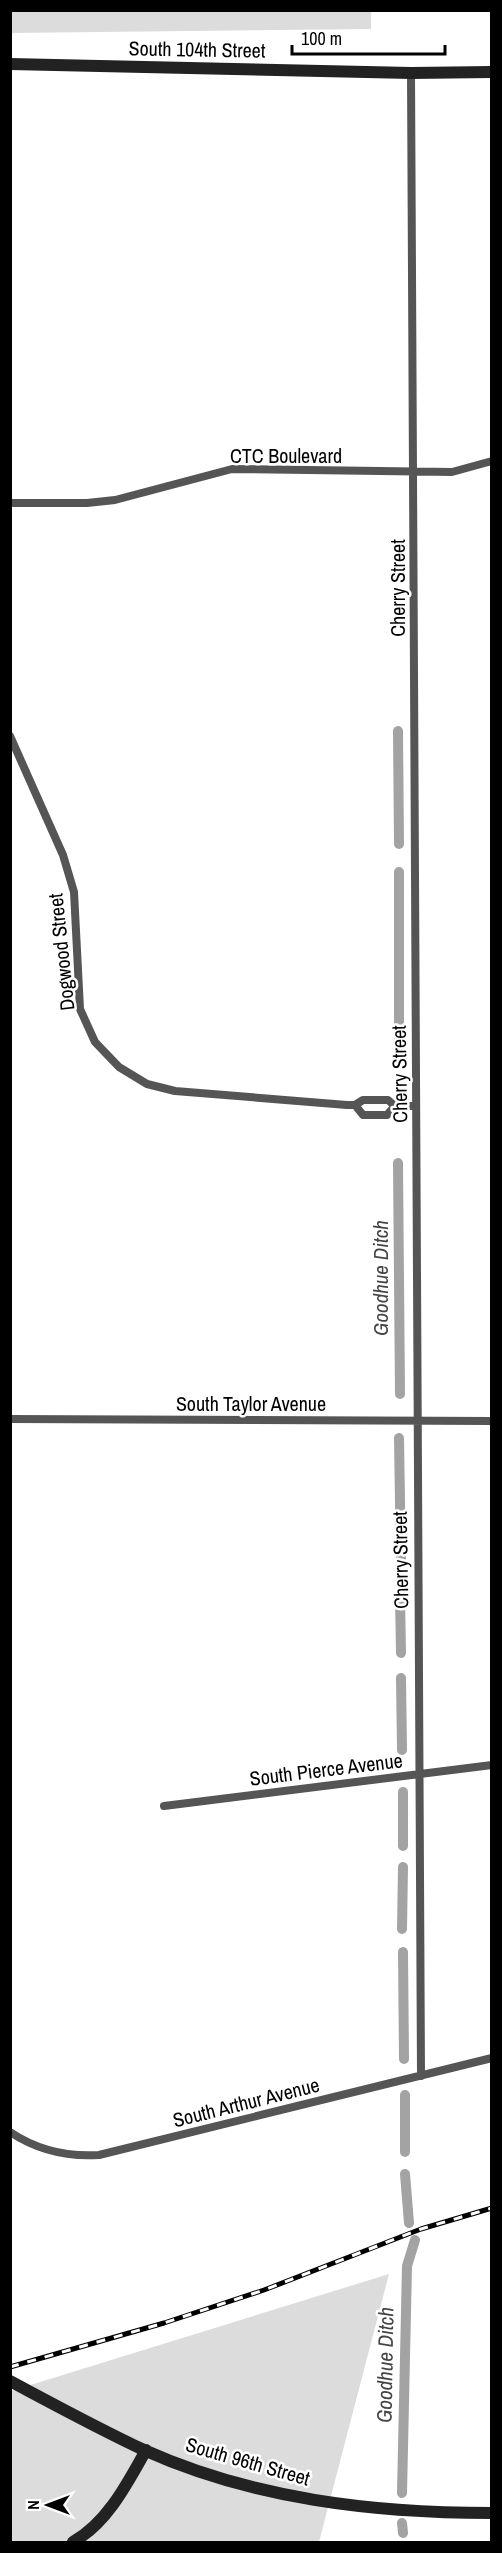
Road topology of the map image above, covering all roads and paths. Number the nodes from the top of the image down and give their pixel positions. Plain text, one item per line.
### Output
1 (10, 64) edge
2 (492, 72) edge
3 (411, 73) junction
4 (492, 461) edge
5 (413, 472) junction
6 (10, 503) edge
7 (10, 736) edge
8 (355, 1106) junction
9 (395, 1106) junction
10 (416, 1106) junction
11 (10, 1419) edge
12 (416, 1421) junction
13 (492, 1421) edge
14 (492, 1765) edge
15 (418, 1774) junction
16 (164, 1806) dead end
17 (492, 2058) edge
18 (421, 2076) junction
19 (10, 2132) edge
20 (10, 2381) edge
21 (146, 2450) junction
22 (492, 2513) edge
23 (73, 2542) edge

1 - 3 main road, South 104th Street
2 - 3 main road, South 104th Street
3 - 5 street, Cherry Street
4 - 5 street, CTC Boulevard
5 - 6 street, CTC Boulevard
5 - 10 street, Cherry Street
7 - 8 street, Dogwood Street
8 - 9 street, Dogwood Street
8 - 9 street, Dogwood Street
9 - 10 street, Dogwood Street
10 - 12 street, Cherry Street
11 - 12 street, South Taylor Avenue
12 - 13 street, South Taylor Avenue
12 - 15 street, Cherry Street
14 - 15 street, South Pierce Avenue
15 - 16 street, South Pierce Avenue
15 - 18 street, Cherry Street
17 - 18 street, South Arthur Avenue
18 - 19 street, South Arthur Avenue
20 - 21 main road, South 96th Street
21 - 22 main road, South 96th Street
21 - 23 main road

